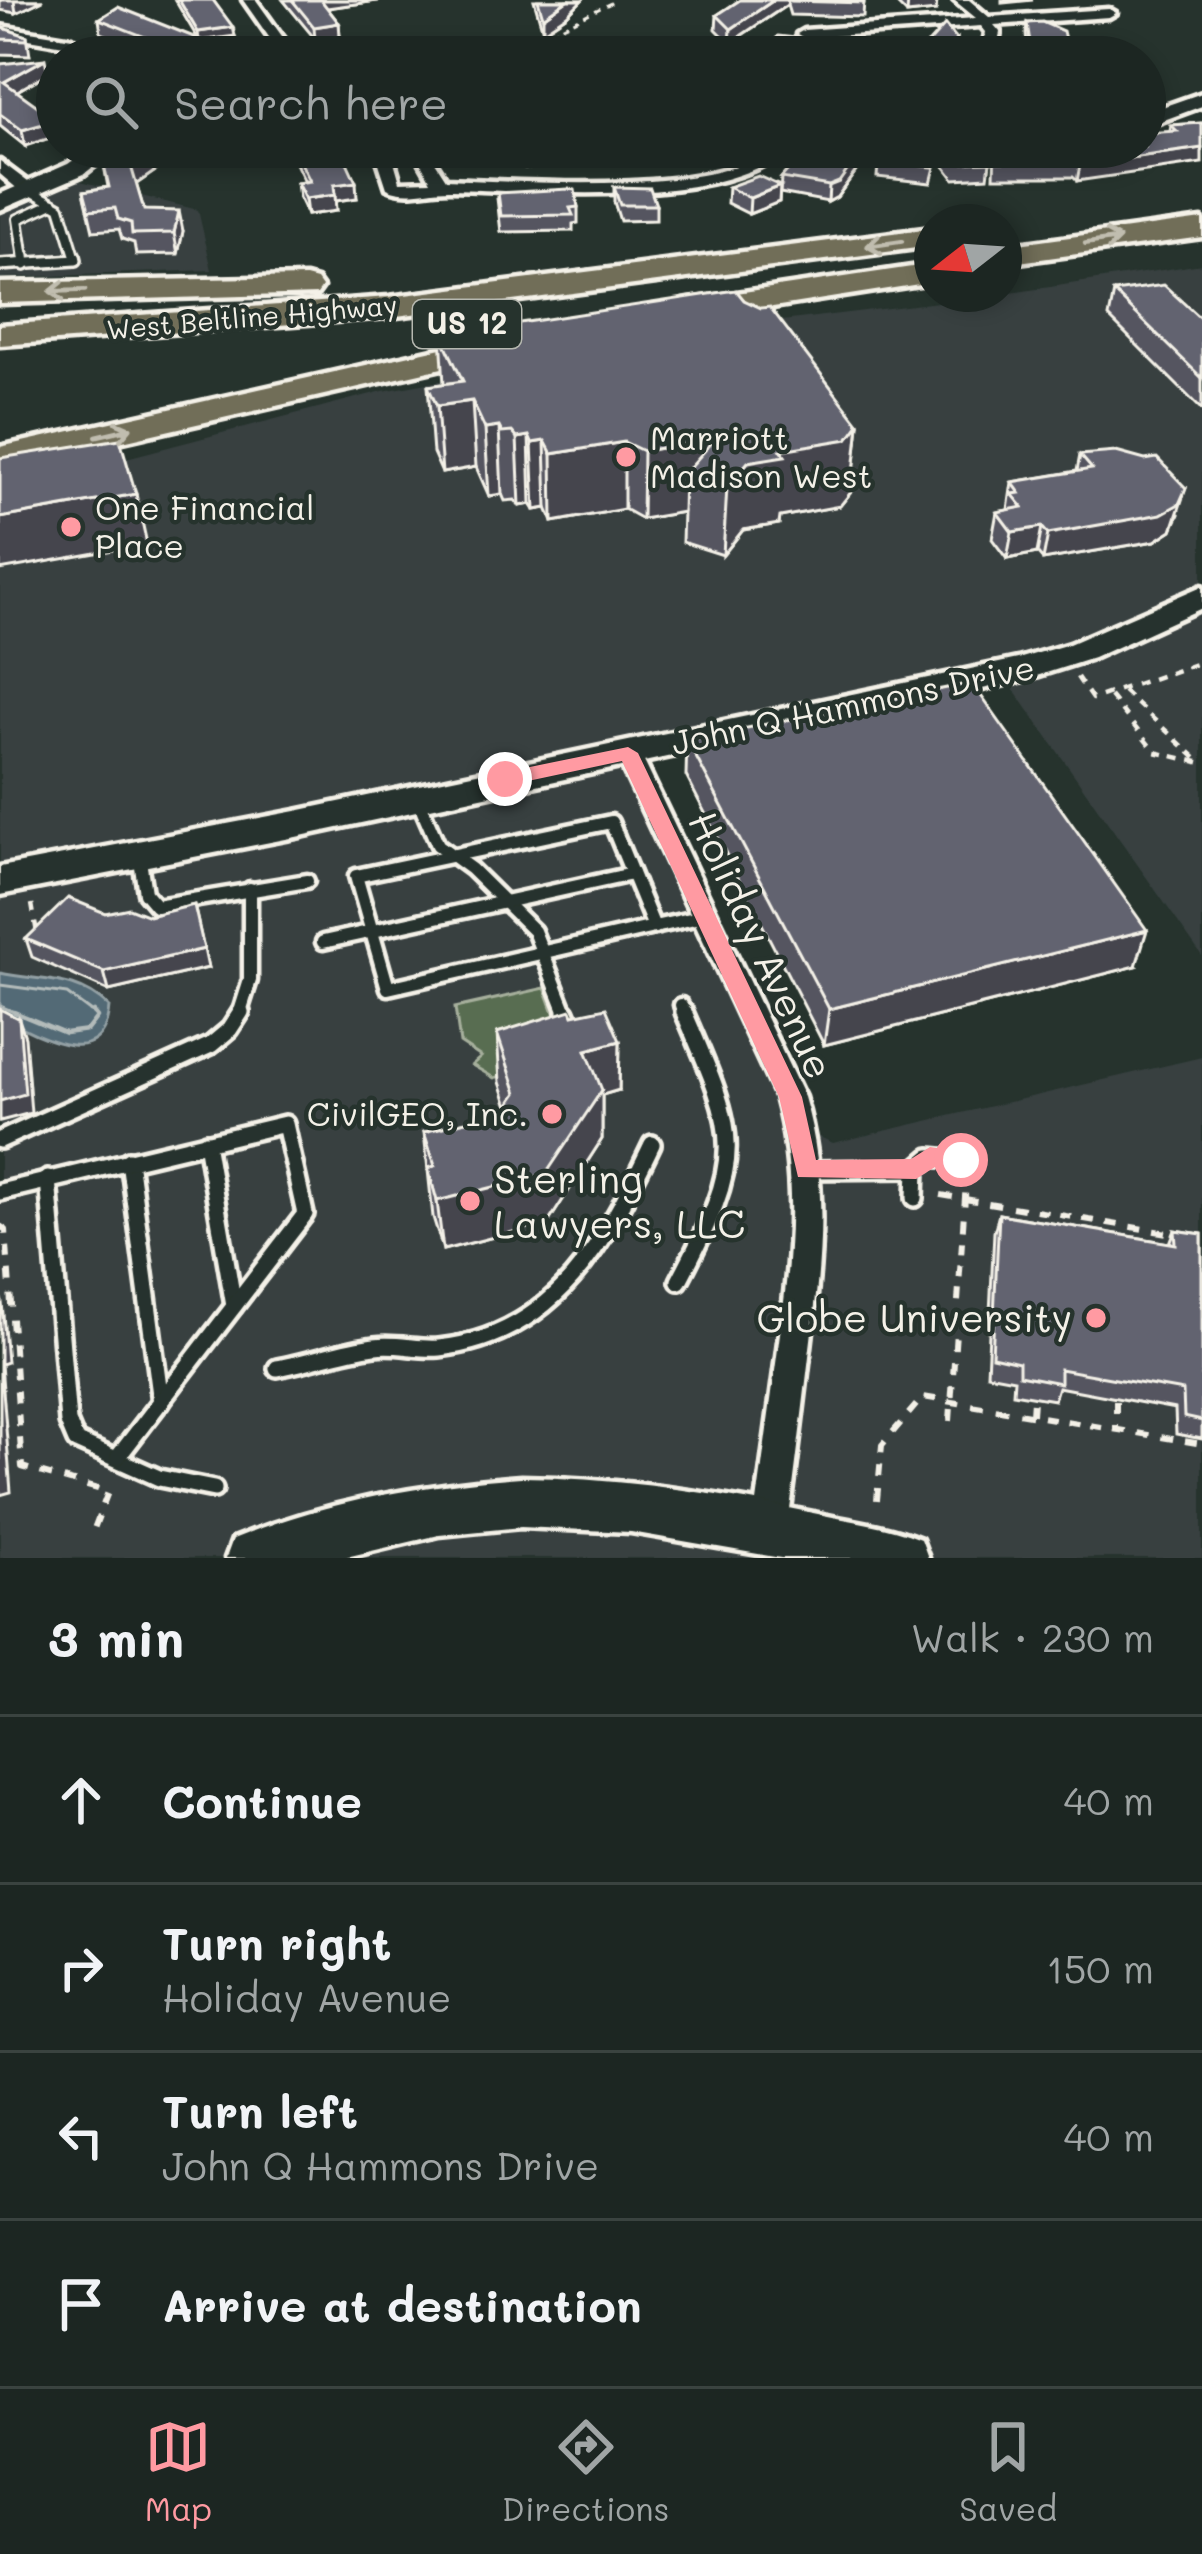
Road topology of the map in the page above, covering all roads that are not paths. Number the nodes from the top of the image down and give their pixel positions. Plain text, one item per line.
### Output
1 (249, 0) edge
2 (960, 0) edge
3 (1109, 13) dead end
4 (985, 20) junction
5 (0, 30) edge
6 (804, 34) edge
7 (37, 36) edge
8 (274, 36) edge
9 (994, 36) edge
10 (1202, 99) edge
11 (1166, 112) edge
12 (0, 166) edge
13 (54, 168) edge
14 (77, 168) edge
15 (749, 168) edge
16 (441, 184) dead end
17 (16, 192) edge
18 (53, 202) junction
19 (1202, 202) edge
20 (1022, 225) edge
21 (1202, 228) edge
22 (914, 239) edge
23 (836, 250) junction
24 (1022, 254) edge
25 (0, 265) edge
26 (26, 265) junction
27 (914, 266) edge
28 (914, 277) edge
29 (0, 293) edge
30 (655, 316) edge
31 (0, 335) edge
32 (525, 339) edge
33 (0, 362) edge
34 (0, 458) edge
35 (1202, 596) edge
36 (628, 753) junction
37 (418, 799) junction
38 (139, 853) junction
39 (454, 855) junction
40 (632, 874) junction
41 (0, 881) edge
42 (307, 881) dead end
43 (250, 889) junction
44 (506, 902) junction
45 (706, 916) junction
46 (654, 928) junction
47 (372, 932) junction
48 (323, 942) dead end
49 (544, 953) junction
50 (681, 1005) dead end
51 (577, 1038) edge
52 (0, 1140) edge
53 (206, 1142) junction
54 (652, 1144) dead end
55 (129, 1160) junction
56 (961, 1160) dead end
57 (916, 1169) junction
58 (806, 1170) junction
59 (48, 1180) junction
60 (0, 1192) edge
61 (915, 1198) dead end
62 (679, 1281) dead end
63 (234, 1306) junction
64 (277, 1369) dead end
65 (161, 1402) junction
66 (118, 1457) junction
67 (214, 1490) dead end
68 (770, 1532) junction
69 (252, 1558) edge
70 (902, 1558) edge

1 - 8 street
2 - 4 street
3 - 4 street
4 - 6 street
4 - 9 street
5 - 7 street
10 - 11 street
12 - 17 street
13 - 17 street
14 - 17 street
15 - 16 street
17 - 18 lane
18 - 26 lane
18 - 26 lane
19 - 20 highway
24 -> 21 highway
22 -> 23 highway, West Beltline Highway / US 12
23 -> 29 highway
23 - 31 highway, West Beltline Highway / US 12
25 - 26 lane
27 - 33 highway, West Beltline Highway / US 12
28 - 30 highway
34 -> 32 highway
35 - 36 street, John Q Hammons Drive
36 - 37 street, John Q Hammons Drive
36 - 45 street, Holiday Avenue
37 - 38 street, John Q Hammons Drive
37 - 39 lane
38 - 41 street, John Q Hammons Drive
38 - 43 lane
39 - 40 lane
39 - 44 lane
39 - 47 lane
40 - 44 lane
40 - 46 lane
42 - 43 lane
43 - 52 lane
44 - 47 lane
44 - 49 lane
45 - 46 lane
45 - 58 street, Holiday Avenue
46 - 49 lane
47 - 48 lane
47 - 49 lane
49 - 51 lane
50 - 62 lane
53 - 55 lane
53 - 63 lane
53 - 63 lane
54 - 64 lane
55 - 59 lane
55 - 65 lane
56 - 57 lane
57 - 58 lane
57 - 61 lane
58 - 68 street, Holiday Avenue
59 - 60 lane
59 - 66 lane
63 - 65 lane
65 - 66 lane
66 - 67 lane
68 - 69 street
68 - 70 street

